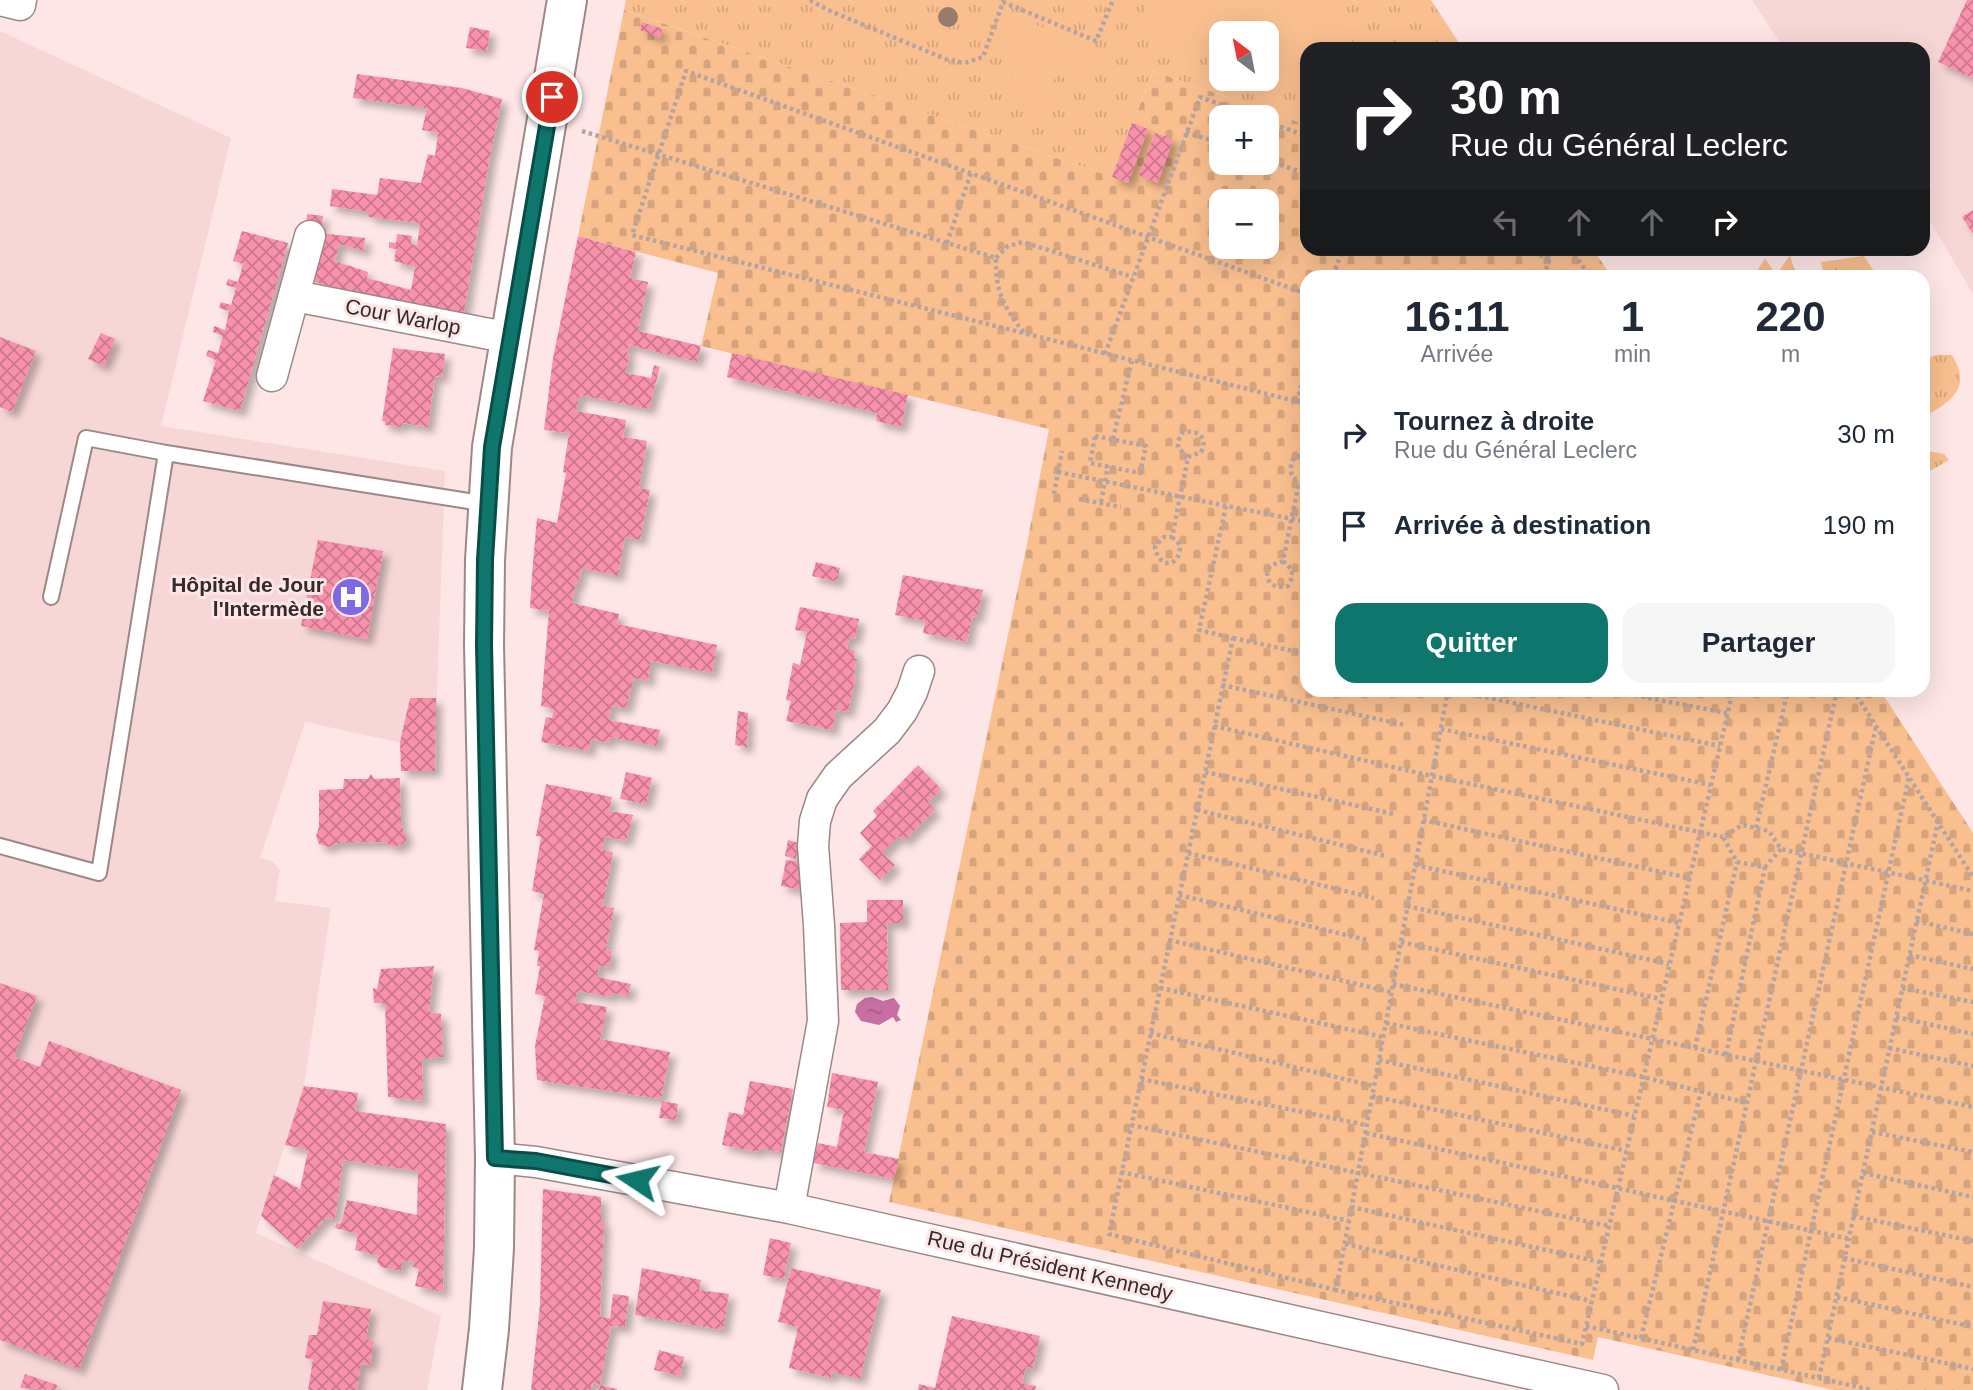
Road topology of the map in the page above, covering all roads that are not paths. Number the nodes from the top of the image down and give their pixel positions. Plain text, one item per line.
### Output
1 (0, 0) edge
2 (21, 0) edge
3 (567, 8) edge
4 (310, 236) dead end
5 (295, 296) junction
6 (510, 338) junction
7 (272, 376) dead end
8 (166, 453) junction
9 (487, 504) junction
10 (51, 597) dead end
11 (919, 671) dead end
12 (0, 846) edge
13 (495, 1158) junction
14 (789, 1208) junction
15 (1485, 1377) edge
16 (480, 1387) edge
17 (1602, 1390) edge

1 - 2 street
3 - 6 main road
4 - 5 street
5 - 6 street, Cour Warlop
5 - 7 street
6 - 9 main road
8 - 9 lane
8 - 10 lane
8 - 12 lane
9 - 13 main road
11 - 14 street
13 - 14 street, Rue du Président Kennedy
13 - 16 main road
14 - 15 street, Rue du Président Kennedy
15 - 17 street, Rue du Président Kennedy

